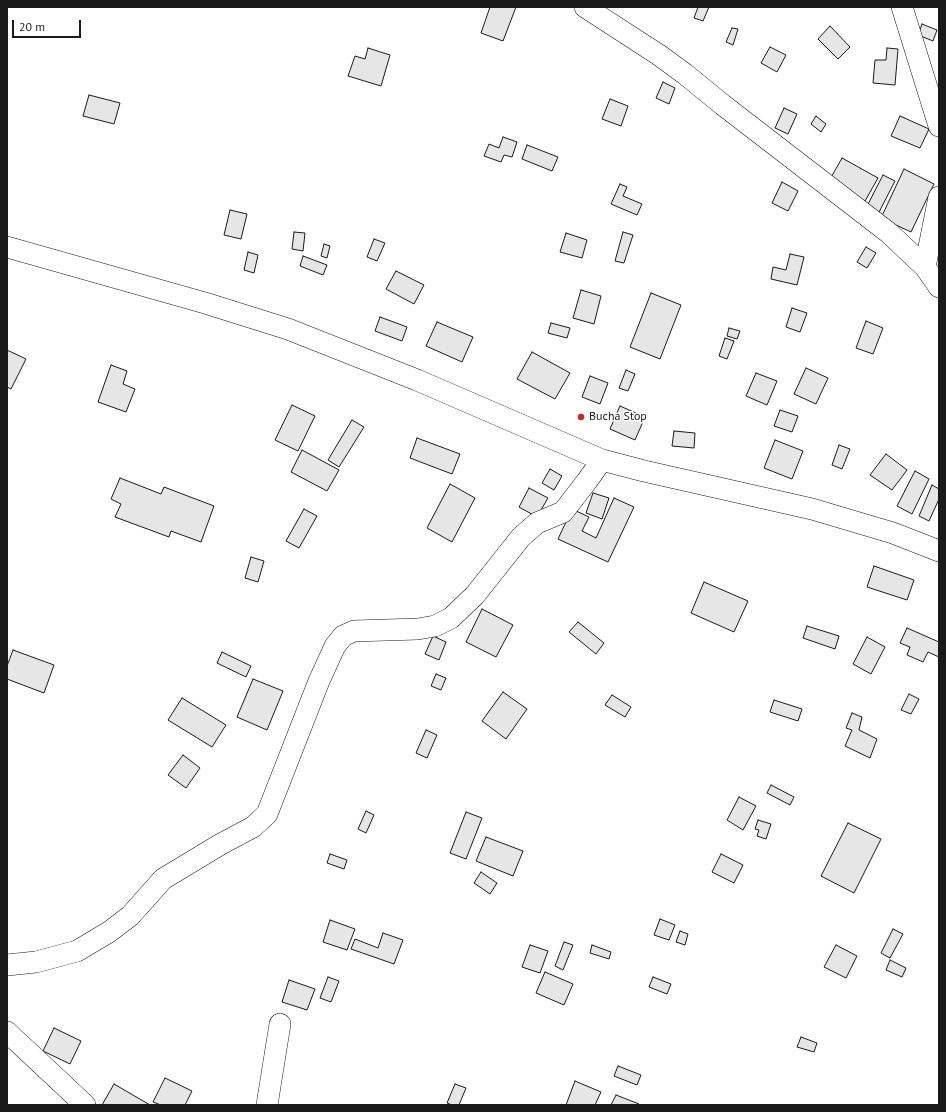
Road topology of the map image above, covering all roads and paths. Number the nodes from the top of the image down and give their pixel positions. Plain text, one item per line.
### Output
1 (585, 7) edge
2 (902, 7) edge
3 (939, 126) edge
4 (939, 197) edge
5 (7, 247) edge
6 (925, 267) junction
7 (939, 287) edge
8 (602, 460) junction
9 (939, 551) edge
10 (7, 965) edge
11 (280, 1024) dead end
12 (7, 1032) edge
13 (85, 1105) edge
14 (267, 1105) edge

1 - 6 street
2 - 3 street
4 - 6 street
5 - 8 street
6 - 7 street
8 - 9 street
8 - 10 street
11 - 14 street
12 - 13 street

